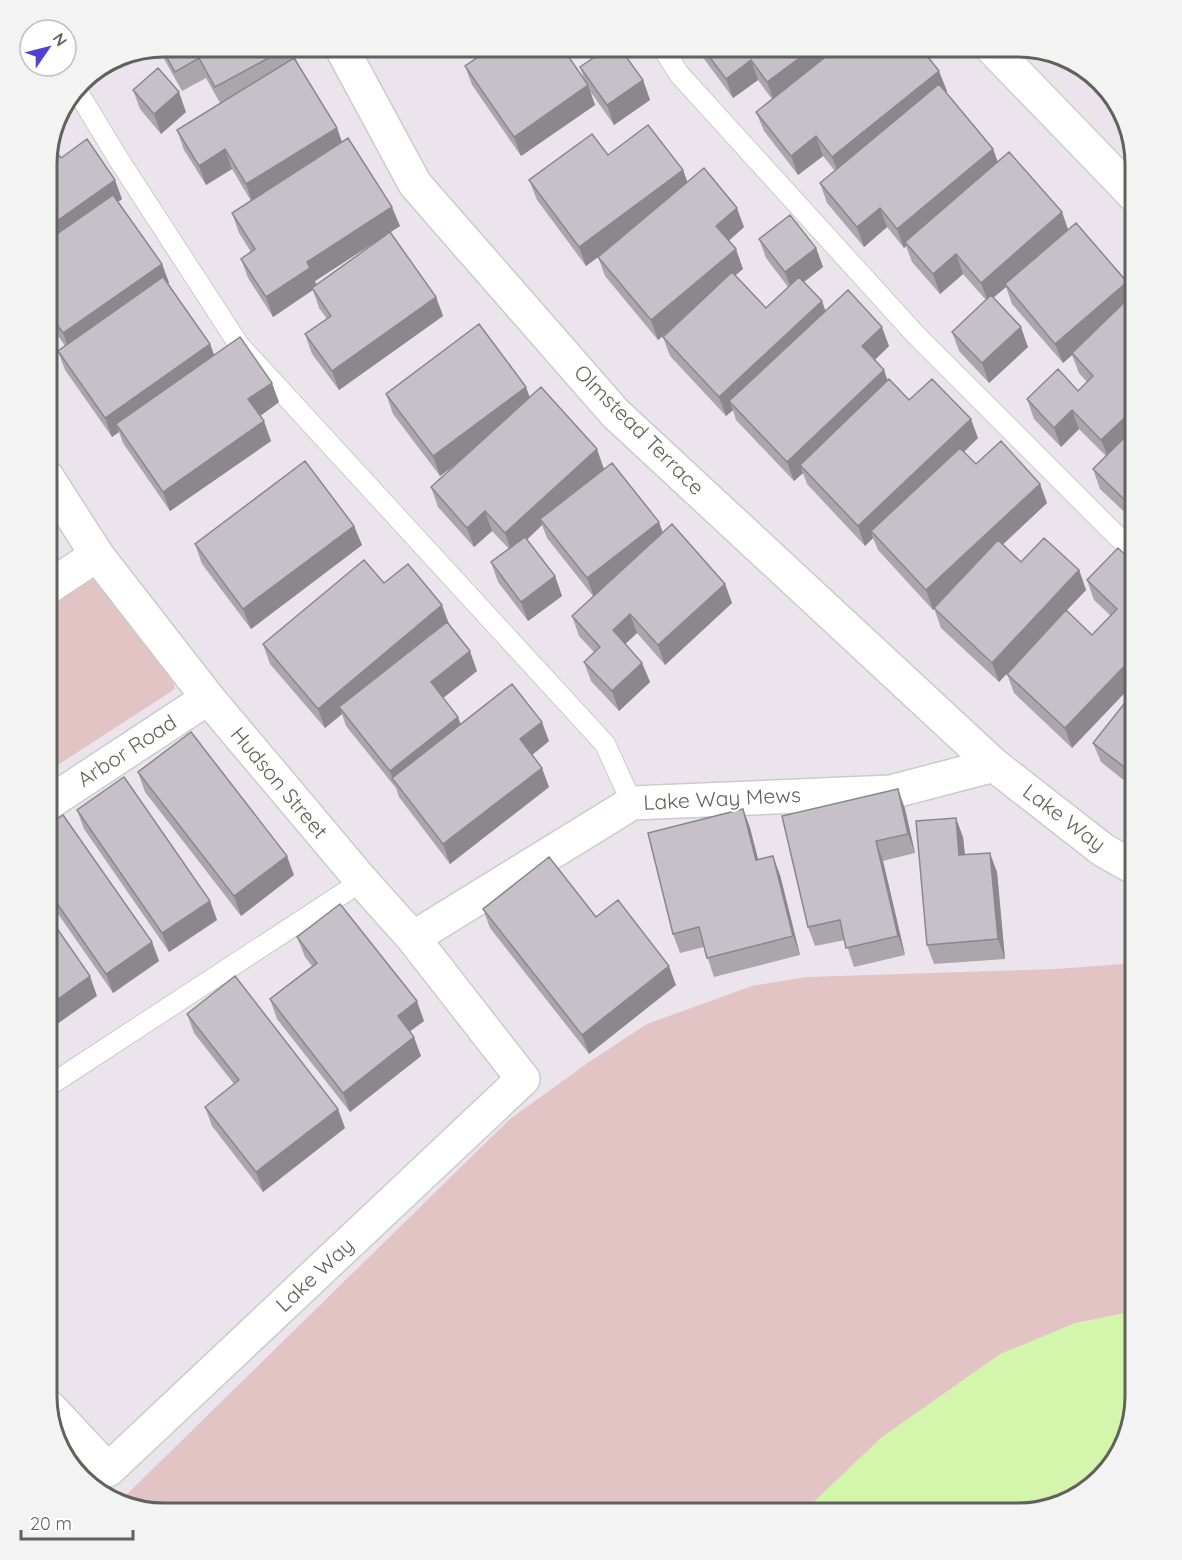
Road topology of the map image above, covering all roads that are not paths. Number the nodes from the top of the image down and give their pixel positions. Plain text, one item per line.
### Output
1 (347, 57) edge
2 (668, 57) edge
3 (1001, 57) edge
4 (81, 97) edge
5 (1125, 185) edge
6 (57, 493) edge
7 (1125, 543) edge
8 (97, 555) junction
9 (57, 581) edge
10 (208, 698) junction
11 (994, 765) junction
12 (57, 797) edge
13 (632, 803) junction
14 (1125, 862) edge
15 (362, 881) junction
16 (413, 938) junction
17 (57, 1080) edge
18 (523, 1080) joint
19 (60, 1418) edge

1 - 11 street, Olmstead Terrace
2 - 7 lane
3 - 5 street
4 - 13 lane
6 - 8 street, Hudson Street
8 - 9 street
8 - 10 street, Hudson Street
10 - 12 street, Arbor Road
10 - 15 street, Hudson Street
11 - 13 street, Lake Way Mews
11 - 14 street, Lake Way
13 - 16 street, Lake Way Mews
15 - 16 street, Hudson Street
15 - 17 lane
16 - 18 street, Hudson Street
18 - 19 street, Lake Way

